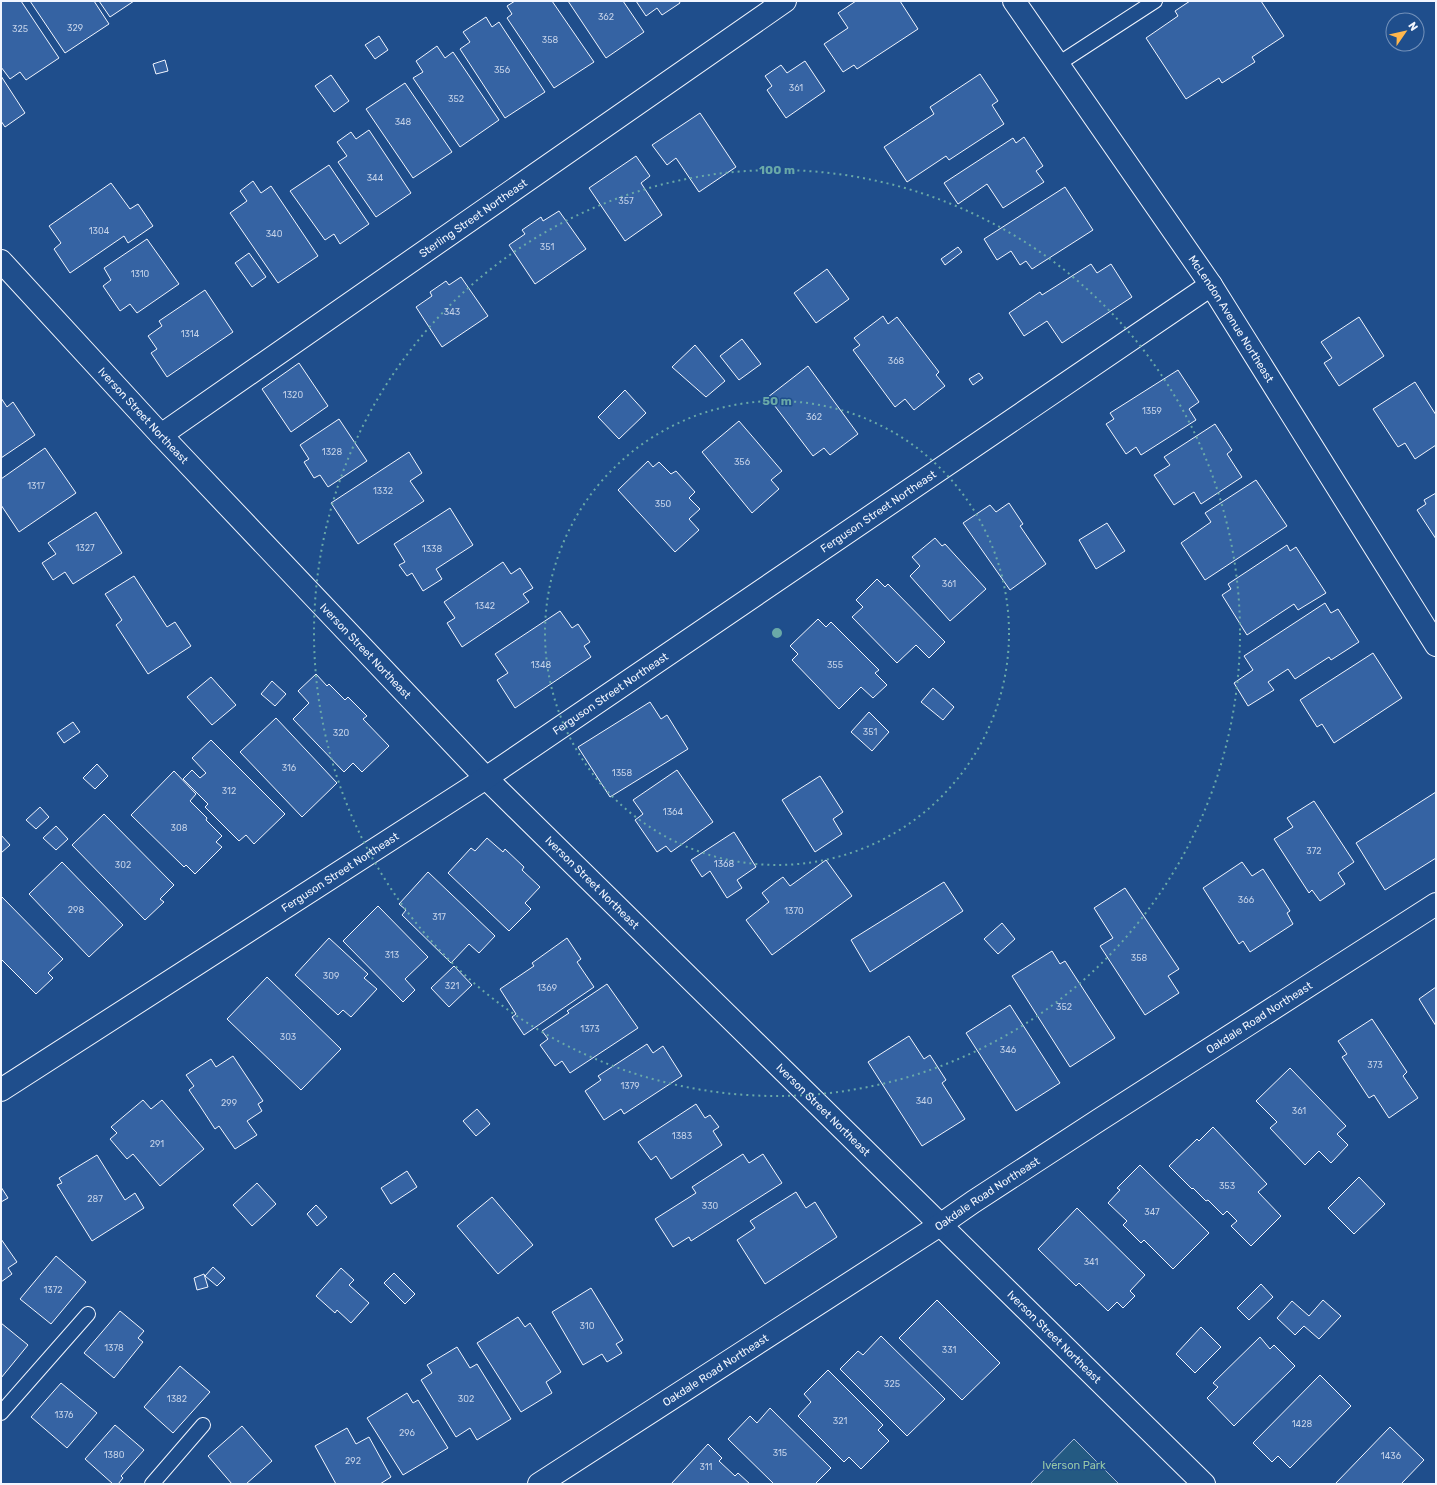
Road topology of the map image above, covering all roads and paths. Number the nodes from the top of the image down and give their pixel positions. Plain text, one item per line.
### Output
1 (785, 1) edge
2 (1014, 1) edge
3 (1154, 1) edge
4 (1058, 64) junction
5 (1, 261) edge
6 (1211, 285) junction
7 (161, 435) junction
8 (1436, 645) edge
9 (486, 778) junction
10 (1436, 904) edge
11 (1, 1090) edge
12 (940, 1225) junction
13 (88, 1314) dead end
14 (1, 1413) edge
15 (203, 1425) dead end
16 (152, 1484) edge
17 (540, 1484) edge
18 (1204, 1484) edge

1 - 7 street, Sterling Street Northeast
2 - 4 street, McLendon Avenue Northeast
3 - 4 lane
4 - 6 street, McLendon Avenue Northeast
5 - 7 street, Iverson Street Northeast
6 - 8 street, McLendon Avenue Northeast
6 - 9 street, Ferguson Street Northeast
7 - 9 street, Iverson Street Northeast
9 - 11 street, Ferguson Street Northeast
9 - 12 street, Iverson Street Northeast
10 - 12 street, Oakdale Road Northeast
12 - 17 street, Oakdale Road Northeast
12 - 18 street, Iverson Street Northeast
13 - 14 lane
15 - 16 lane

